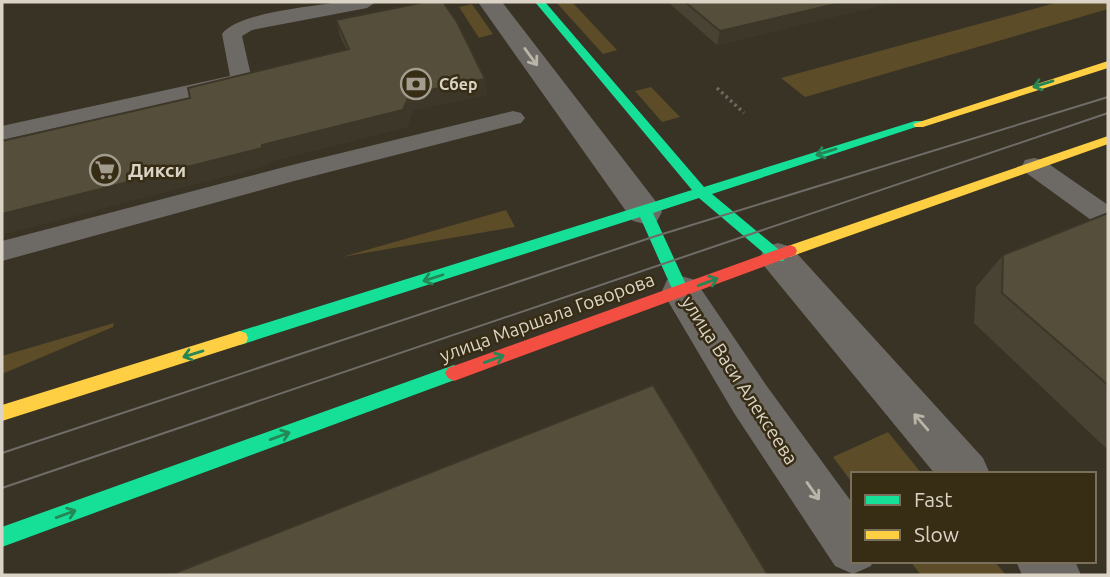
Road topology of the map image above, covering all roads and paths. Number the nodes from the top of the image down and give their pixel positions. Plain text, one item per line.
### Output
1 (367, 2) edge
2 (490, 2) edge
3 (540, 2) edge
4 (1108, 64) edge
5 (717, 88) dead end
6 (744, 113) dead end
7 (513, 118) dead end
8 (2, 132) edge
9 (1108, 140) edge
10 (1034, 166) junction
11 (702, 192) junction
12 (645, 212) junction
13 (1108, 218) edge
14 (2, 251) edge
15 (778, 257) junction
16 (681, 291) junction
17 (2, 413) edge
18 (964, 472) edge
19 (2, 537) edge
20 (851, 545) edge

1 - 8 lane
2 -> 12 street, улица Васи Алексеева
3 - 11 main road
4 -> 11 main road
5 - 6 path
7 - 14 lane
9 - 10 main road, улица Маршала Говорова
10 - 13 lane
10 - 15 main road, улица Маршала Говорова
11 - 12 main road
11 - 15 main road
12 - 16 main road, улица Васи Алексеева
12 -> 17 main road
16 -> 15 main road, улица Маршала Говорова
18 -> 15 street
19 -> 16 main road, улица Маршала Говорова
16 -> 20 street, улица Васи Алексеева

